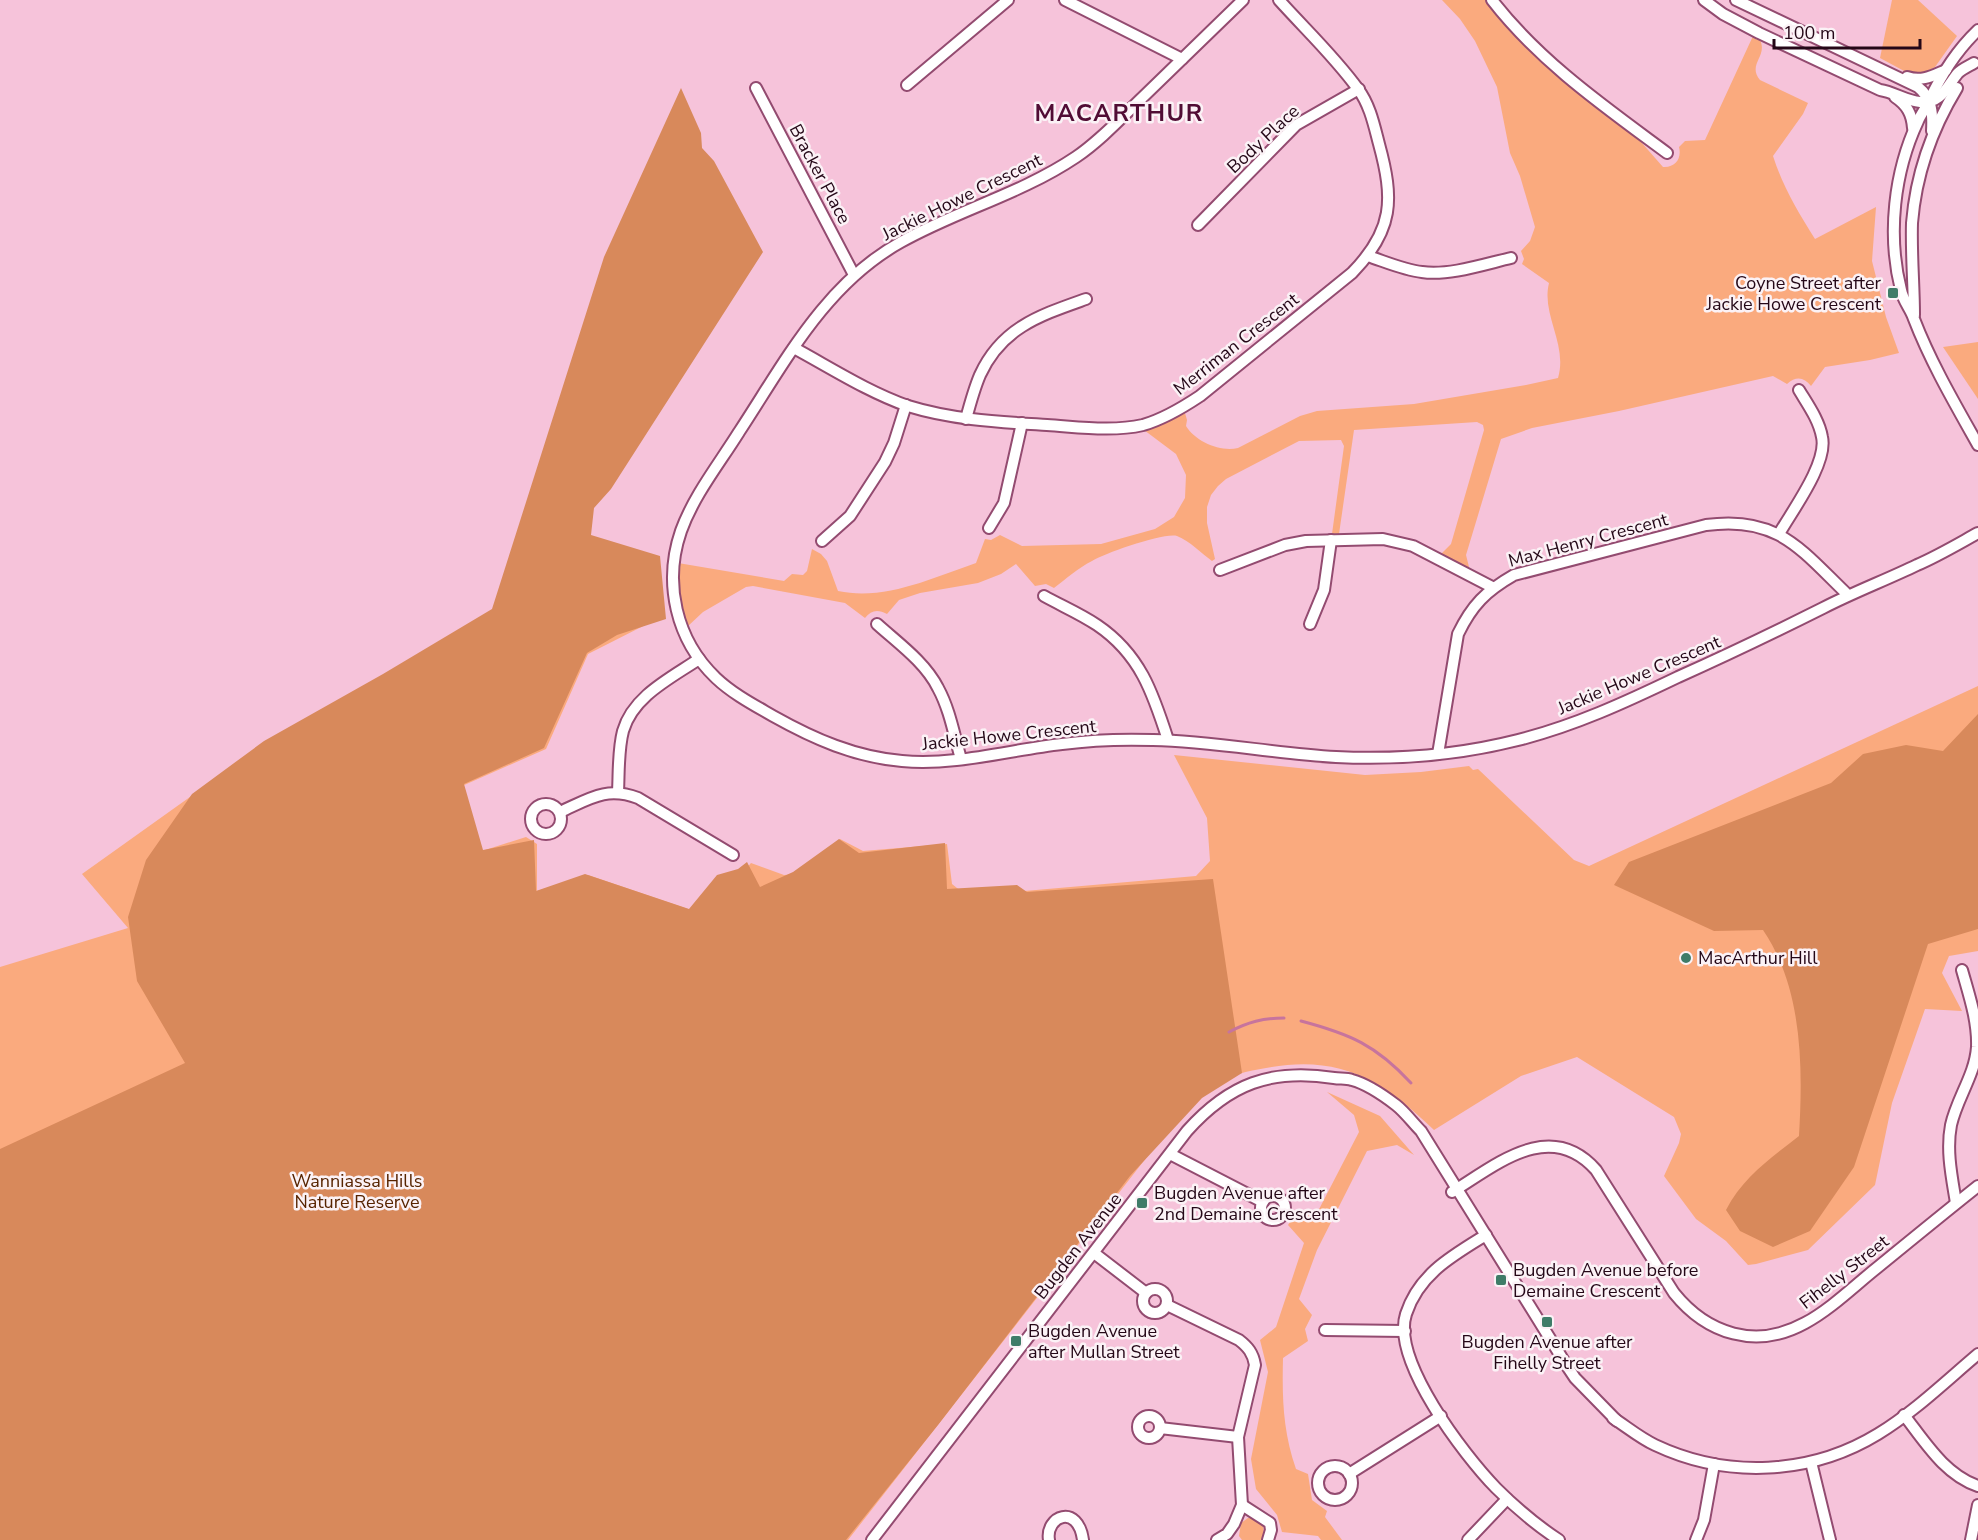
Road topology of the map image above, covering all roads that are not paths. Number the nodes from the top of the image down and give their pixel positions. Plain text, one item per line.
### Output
1 (1008, 0) edge
2 (1065, 0) edge
3 (1243, 0) edge
4 (1279, 0) edge
5 (1492, 0) edge
6 (1704, 0) edge
7 (1736, 0) edge
8 (1978, 30) edge
9 (1182, 59) junction
10 (1976, 61) edge
11 (1946, 70) junction
12 (1888, 72) junction
13 (907, 85) dead end
14 (756, 88) dead end
15 (1359, 89) junction
16 (1880, 90) junction
17 (1929, 101) junction
18 (1914, 132) junction
19 (1932, 137) junction
20 (1667, 153) dead end
21 (1198, 225) dead end
22 (1368, 256) junction
23 (1511, 258) dead end
24 (854, 275) junction
25 (1086, 299) dead end
26 (1914, 317) junction
27 (794, 348) junction
28 (1799, 390) dead end
29 (906, 405) junction
30 (966, 419) junction
31 (1022, 423) junction
32 (1978, 445) edge
33 (989, 528) dead end
34 (1978, 533) edge
35 (1779, 534) junction
36 (1331, 540) junction
37 (822, 541) dead end
38 (1220, 570) dead end
39 (1492, 587) junction
40 (1848, 595) junction
41 (1044, 596) dead end
42 (877, 624) dead end
43 (1310, 624) dead end
44 (699, 659) junction
45 (1168, 740) junction
46 (1438, 754) junction
47 (961, 759) junction
48 (618, 792) junction
49 (560, 812) dead end
50 (734, 855) dead end
51 (1962, 970) dead end
52 (1170, 1154) junction
53 (1978, 1186) edge
54 (1454, 1191) junction
55 (1263, 1202) dead end
56 (1956, 1203) junction
57 (1483, 1237) junction
58 (1094, 1252) junction
59 (1146, 1293) junction
60 (1167, 1305) junction
61 (1325, 1330) dead end
62 (1405, 1331) junction
63 (1978, 1354) edge
64 (1904, 1415) junction
65 (1442, 1416) junction
66 (1160, 1428) dead end
67 (1238, 1437) junction
68 (1811, 1462) junction
69 (1714, 1464) junction
70 (1349, 1474) dead end
71 (1978, 1486) edge
72 (1507, 1499) junction
73 (1242, 1505) junction
74 (1978, 1505) edge
75 (1227, 1538) edge
76 (872, 1540) edge
77 (1049, 1540) edge
78 (1083, 1540) edge
79 (1268, 1540) edge
80 (1468, 1540) edge
81 (1559, 1540) edge
82 (1696, 1540) edge
83 (1830, 1540) edge
84 (1971, 1540) edge

1 - 13 street
2 - 9 street
3 - 9 street, Jackie Howe Crescent
4 - 15 street, Merriman Crescent
5 - 20 street
6 - 16 street
7 - 12 street
8 - 11 street
9 - 24 street, Jackie Howe Crescent
10 - 17 street
10 - 19 street
11 - 12 street
11 - 17 street
12 - 17 street
14 - 24 street, Bracker Place
15 - 21 street, Body Place
15 - 22 street, Merriman Crescent
16 - 17 street
16 - 18 street
17 - 18 street
17 - 19 street
18 - 26 street
19 - 26 street
22 - 23 street
22 - 31 street, Merriman Crescent
24 - 27 street, Jackie Howe Crescent
25 - 30 street
26 - 32 street
27 - 29 street, Merriman Crescent
27 - 44 street, Jackie Howe Crescent
28 - 35 street
29 - 30 street, Merriman Crescent
29 - 37 street
30 - 31 street, Merriman Crescent
31 - 33 street
34 - 40 street, Jackie Howe Crescent
35 - 39 street, Max Henry Crescent
35 - 40 street, Max Henry Crescent
36 - 38 street
36 - 39 street
36 - 43 street
39 - 46 street, Max Henry Crescent
40 - 46 street, Jackie Howe Crescent
41 - 45 street
42 - 47 street
44 - 47 street, Jackie Howe Crescent
44 - 48 street
45 - 46 street, Jackie Howe Crescent
45 - 47 street, Jackie Howe Crescent
48 - 49 street
48 - 50 street
51 - 56 street
52 - 54 street, Bugden Avenue
52 - 55 street
52 - 58 street, Bugden Avenue
53 - 56 street, Fihelly Street
54 - 56 street, Fihelly Street
54 - 57 street, Bugden Avenue
57 - 62 street
57 - 69 street, Bugden Avenue
58 - 59 street
58 - 76 street, Bugden Avenue
59 - 60 street
59 - 60 street
60 - 67 street
61 - 62 street
62 - 65 street
63 - 64 street, Bugden Avenue
64 - 68 street, Bugden Avenue
64 - 71 street
65 - 70 street
65 - 72 street
66 - 67 street
67 - 73 street
68 - 69 street, Bugden Avenue
68 - 83 street
69 - 82 street
72 - 80 street
72 - 81 street
73 - 75 street
73 - 79 street
74 - 84 street
77 - 78 street

